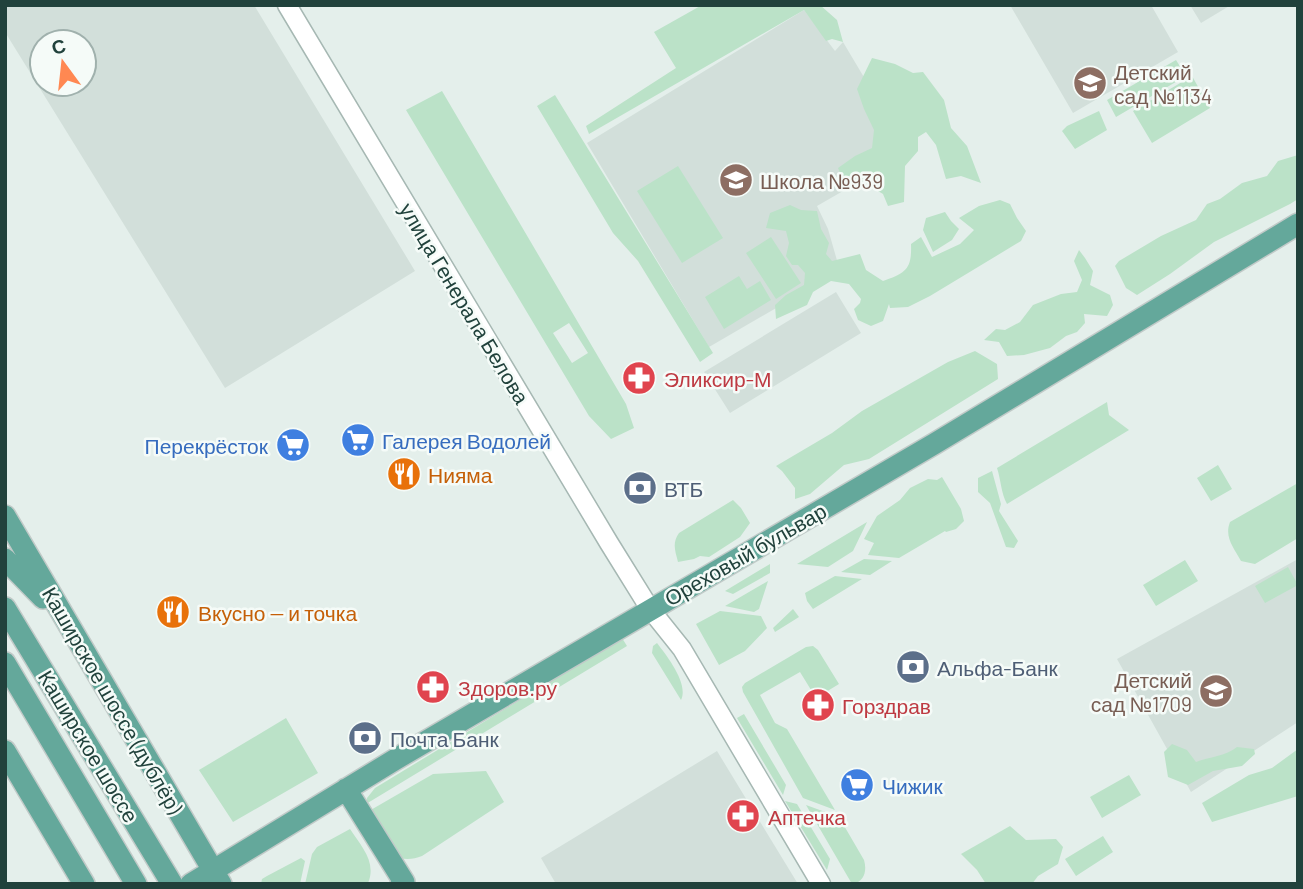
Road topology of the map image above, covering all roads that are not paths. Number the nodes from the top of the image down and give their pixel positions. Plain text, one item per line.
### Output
1 (288, 5) edge
2 (1298, 224) edge
3 (5, 516) edge
4 (5, 559) edge
5 (5, 608) edge
6 (650, 609) junction
7 (69, 624) junction
8 (5, 663) edge
9 (5, 751) edge
10 (346, 789) junction
11 (218, 877) edge
12 (84, 884) edge
13 (136, 884) edge
14 (172, 884) edge
15 (191, 884) edge
16 (401, 884) edge
17 (821, 884) edge

1 - 6 street, улица Генерала Белова
2 - 6 main road, Ореховый бульвар
3 - 7 main road, Каширское шоссе (дублёр)
4 - 7 main road
5 - 14 main road, Каширское шоссе
6 - 10 main road, Ореховый бульвар
6 - 17 street, улица Генерала Белова
7 - 11 main road, Каширское шоссе (дублёр)
8 - 13 main road, Каширское шоссе
9 - 12 main road
10 - 11 main road, Ореховый бульвар
10 - 16 main road
11 - 15 main road, Ореховый бульвар

